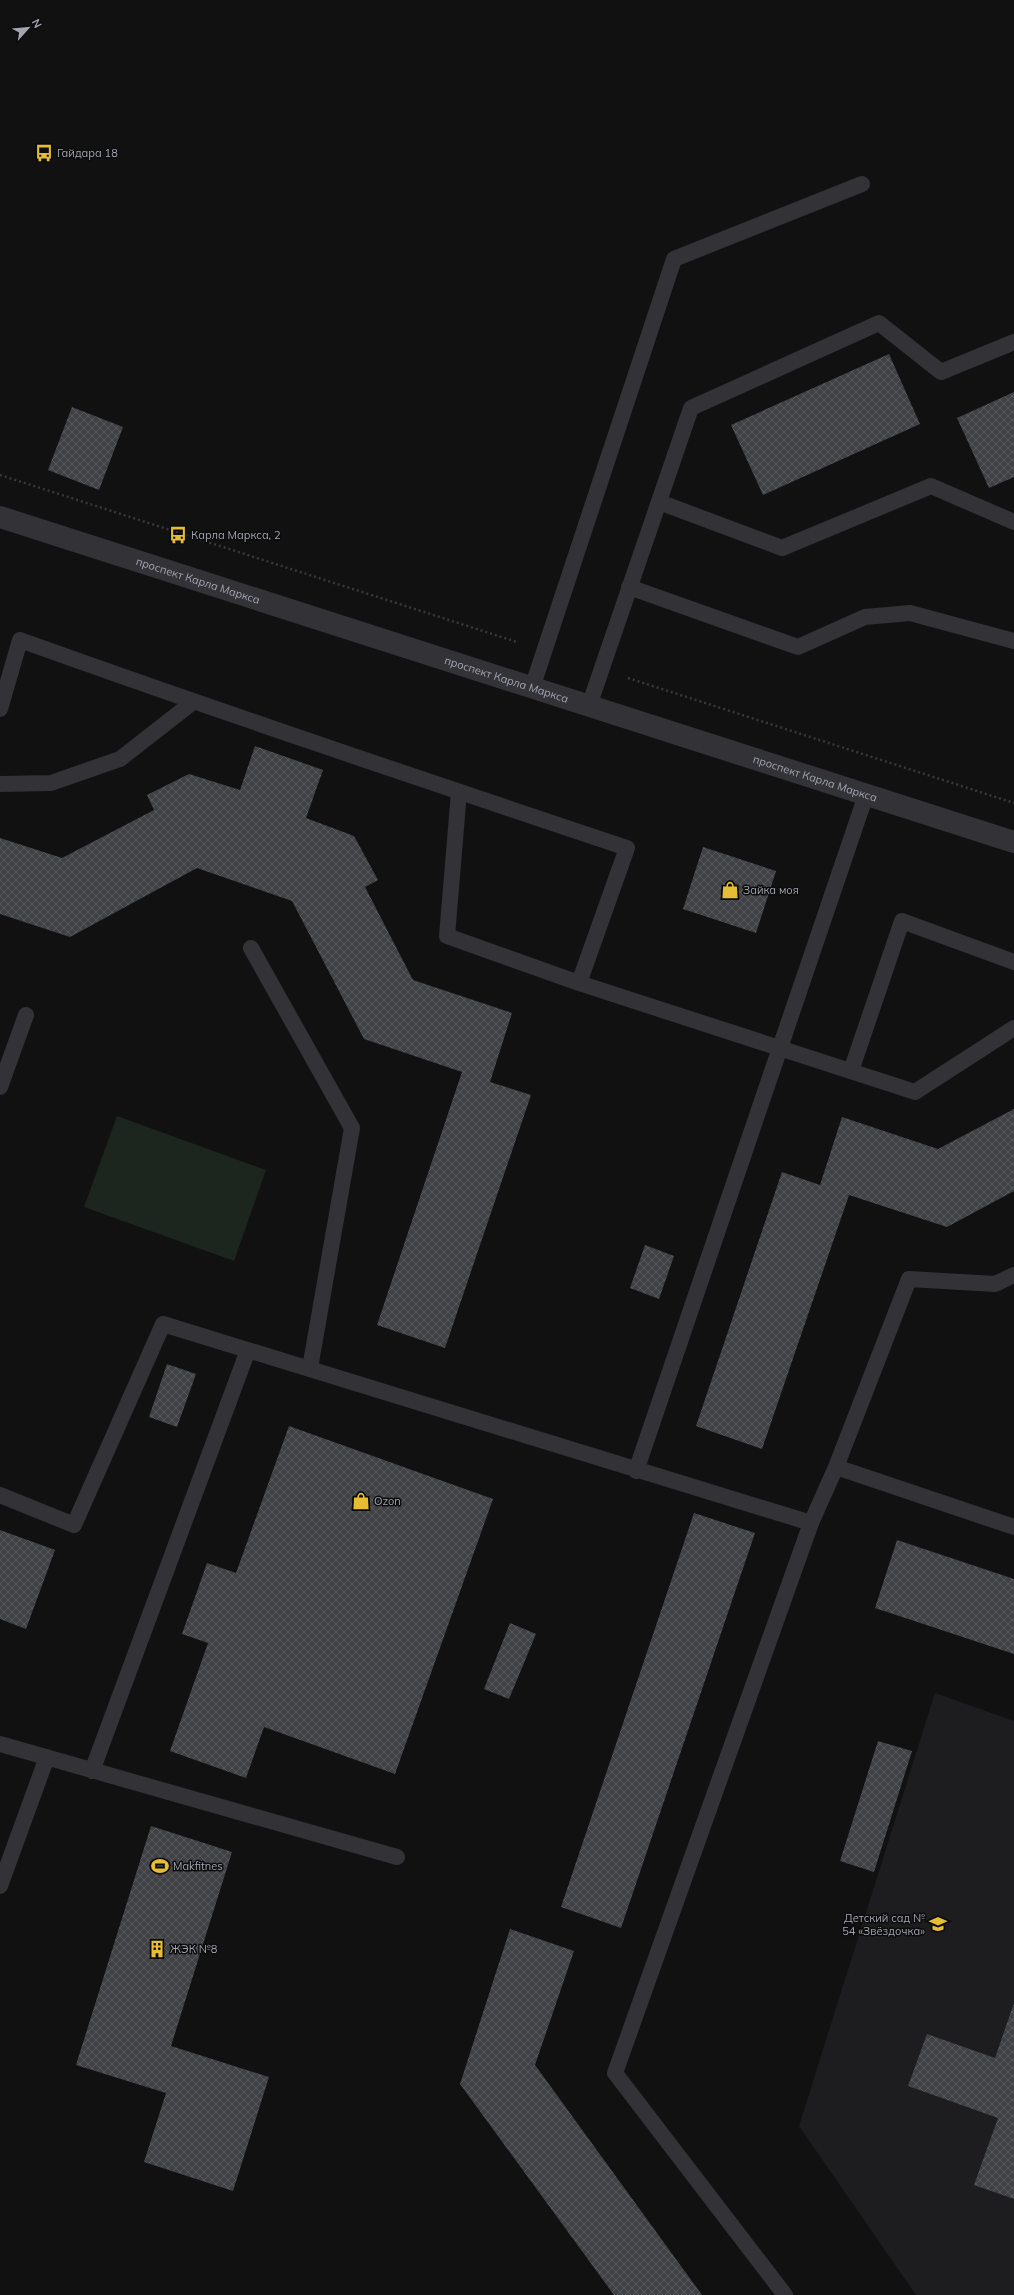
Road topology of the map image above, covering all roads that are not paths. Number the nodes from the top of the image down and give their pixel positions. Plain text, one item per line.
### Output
1 (862, 184) dead end
2 (1014, 342) edge
3 (659, 502) junction
4 (0, 517) edge
5 (1014, 522) edge
6 (629, 587) junction
7 (1014, 641) edge
8 (532, 688) junction
9 (193, 702) junction
10 (589, 706) junction
11 (0, 709) edge
12 (0, 784) edge
13 (459, 792) junction
14 (866, 795) junction
15 (1014, 842) edge
16 (251, 948) dead end
17 (1014, 962) edge
18 (579, 983) junction
19 (26, 1015) dead end
20 (1014, 1028) edge
21 (779, 1049) junction
22 (851, 1071) junction
23 (0, 1087) edge
24 (1014, 1275) edge
25 (248, 1350) junction
26 (310, 1368) junction
27 (836, 1467) junction
28 (636, 1470) junction
29 (0, 1494) edge
30 (811, 1523) junction
31 (1014, 1528) edge
32 (0, 1744) edge
33 (47, 1757) junction
34 (92, 1771) junction
35 (397, 1858) dead end
36 (4, 1863) edge
37 (0, 1886) edge
38 (785, 2295) edge

1 - 8 lane
2 - 3 lane
3 - 5 lane
3 - 6 lane
4 - 8 street, проспект Карла Маркса
6 - 7 lane
6 - 10 lane
8 - 10 street, проспект Карла Маркса
9 - 11 lane
9 - 12 lane
9 - 13 lane
10 - 14 street, проспект Карла Маркса
13 - 18 lane
13 - 18 lane
14 - 15 street, проспект Карла Маркса
14 - 21 lane
16 - 26 lane
17 - 22 lane
18 - 21 lane
19 - 23 lane
20 - 22 lane
21 - 22 lane
21 - 28 lane
24 - 27 lane
25 - 26 lane
25 - 29 lane
25 - 34 lane
26 - 28 lane
27 - 30 lane
27 - 31 lane
28 - 30 lane
30 - 38 lane
32 - 33 lane
33 - 34 lane
33 - 36 lane
34 - 35 lane
36 - 37 lane

